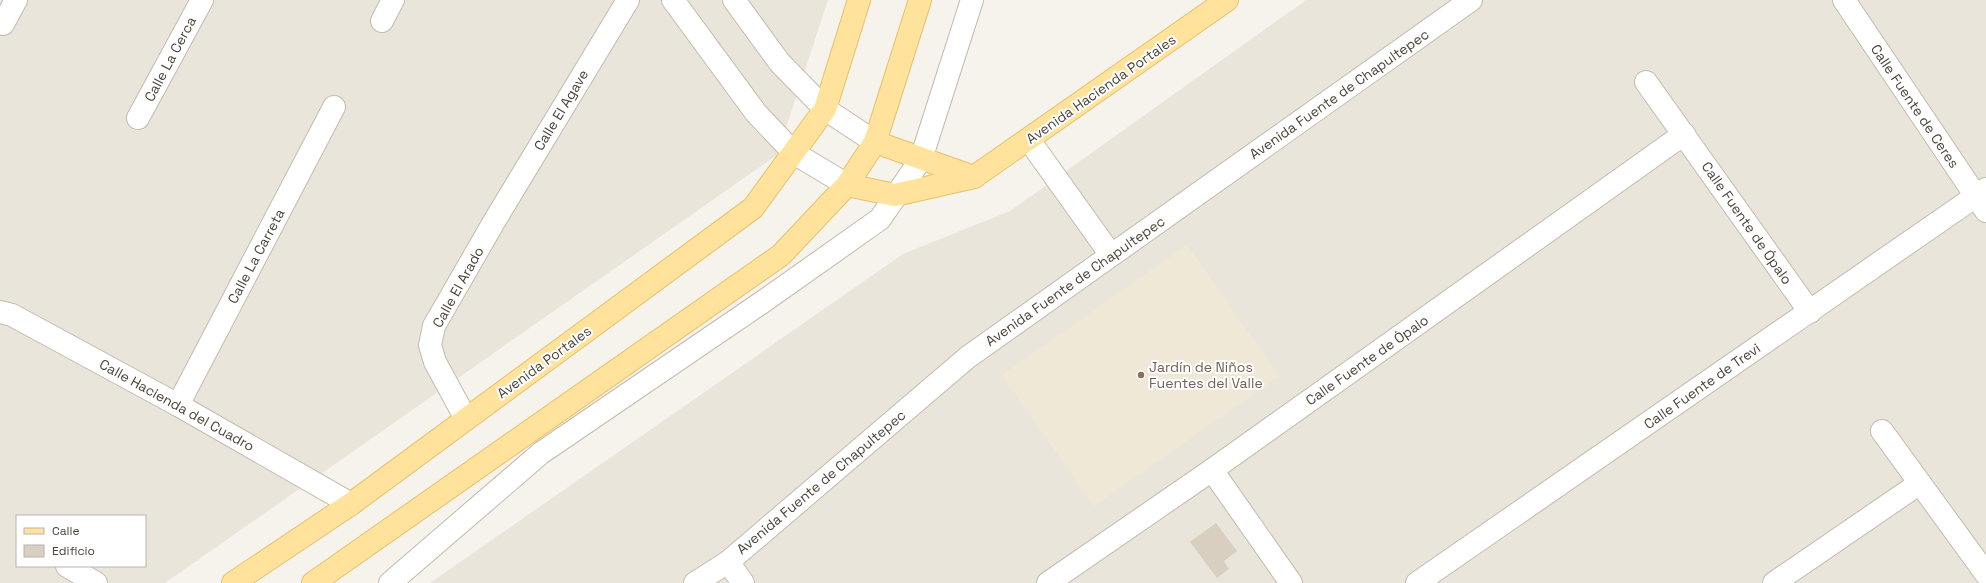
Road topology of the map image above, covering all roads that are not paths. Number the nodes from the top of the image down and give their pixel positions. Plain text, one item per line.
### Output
1 (16, 0) edge
2 (202, 0) edge
3 (393, 0) edge
4 (628, 0) edge
5 (672, 0) edge
6 (734, 0) edge
7 (859, 0) edge
8 (920, 0) edge
9 (972, 0) edge
10 (1227, 0) edge
11 (1471, 0) edge
12 (1844, 0) edge
13 (382, 21) dead end
14 (3, 24) dead end
15 (1646, 82) dead end
16 (334, 107) dead end
17 (825, 109) junction
18 (138, 118) dead end
19 (1684, 134) junction
20 (1029, 140) junction
21 (876, 142) junction
22 (794, 153) junction
23 (921, 159) junction
24 (974, 178) junction
25 (847, 185) junction
26 (895, 196) junction
27 (1982, 199) edge
28 (495, 220) joint
29 (1111, 256) junction
30 (0, 312) edge
31 (1810, 312) junction
32 (178, 405) junction
33 (466, 419) junction
34 (1882, 431) dead end
35 (1212, 470) junction
36 (1920, 483) junction
37 (351, 504) junction
38 (728, 562) junction
39 (69, 567) edge
40 (1986, 574) edge
41 (96, 583) edge
42 (234, 583) edge
43 (313, 583) edge
44 (390, 583) edge
45 (695, 583) edge
46 (742, 583) edge
47 (1048, 583) edge
48 (1291, 583) edge
49 (1417, 583) edge
50 (1774, 583) edge

1 - 14 street
2 - 18 street, Calle La Cerca
3 - 13 street
4 - 28 street, Calle El Agave
5 - 22 street
6 - 17 street
7 - 17 main road, Avenida Portales
8 - 21 main road
9 - 23 street
10 - 20 main road, Avenida Hacienda Portales
11 - 29 street, Avenida Fuente de Chapultepec
12 - 27 street, Calle Fuente de Ceres
15 - 19 street, Calle Fuente de Ópalo
16 - 32 street, Calle La Carreta
17 - 21 street
17 - 22 main road, Avenida Portales
19 - 31 street, Calle Fuente de Ópalo
19 - 35 street, Calle Fuente de Ópalo
20 - 24 main road, Avenida Hacienda Portales
20 - 29 street
21 - 23 main road
21 - 25 main road
22 - 25 street
22 - 33 main road, Avenida Portales
23 - 24 main road
23 - 26 street
24 - 26 main road, Avenida Hacienda Portales
25 - 26 main road, Avenida Hacienda Portales
25 - 43 main road
26 - 44 street
27 - 31 street, Calle Fuente de Trevi
28 - 33 street, Calle El Arado
29 - 38 street, Avenida Fuente de Chapultepec
30 - 32 street, Calle Hacienda del Cuadro
31 - 49 street, Calle Fuente de Trevi
32 - 37 street, Calle Hacienda del Cuadro
33 - 37 main road, Avenida Portales
34 - 36 street
35 - 47 street, Calle Fuente de Ópalo
35 - 48 street
36 - 40 street
36 - 50 street
37 - 42 main road, Avenida Portales
38 - 45 street, Avenida Fuente de Chapultepec
38 - 46 street
39 - 41 street

